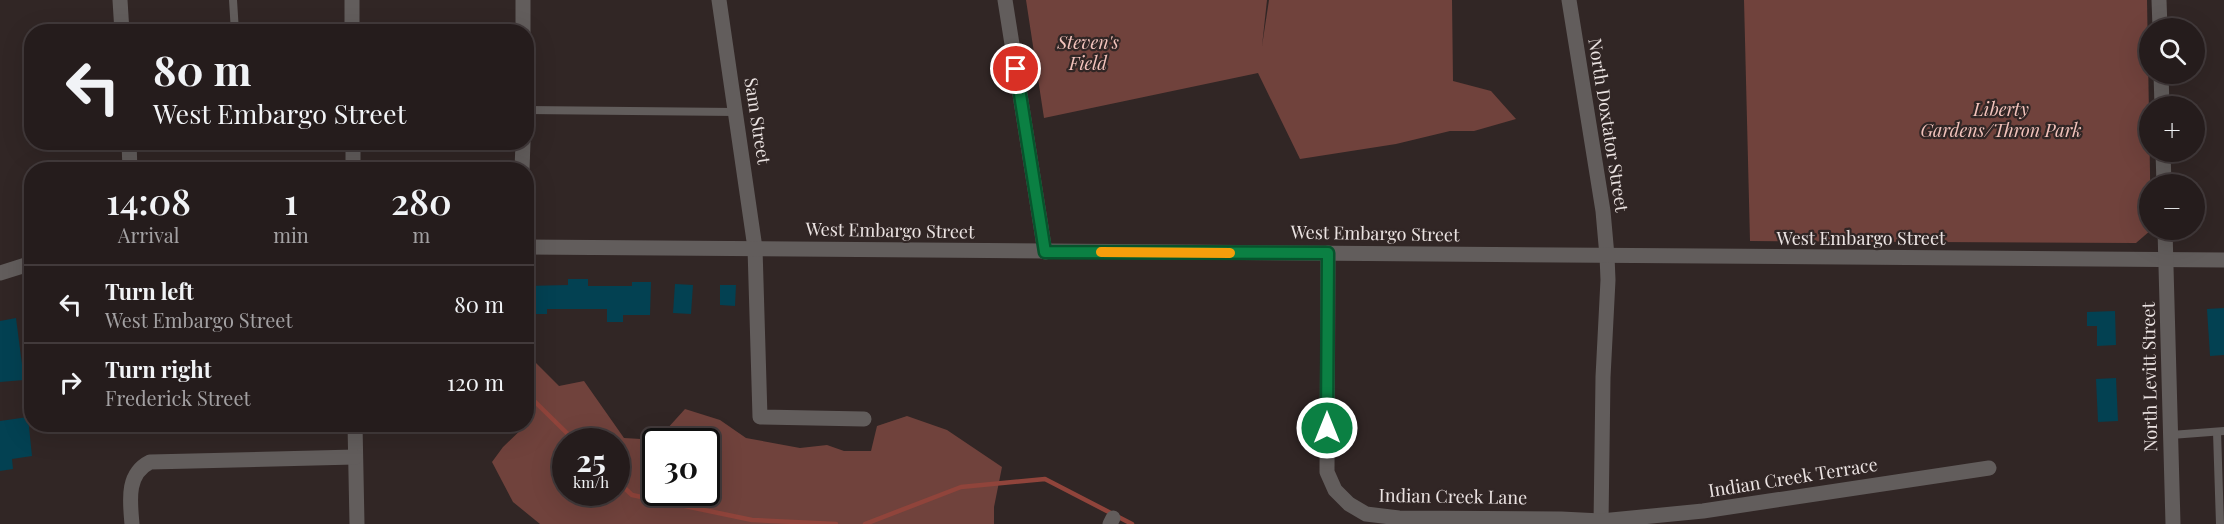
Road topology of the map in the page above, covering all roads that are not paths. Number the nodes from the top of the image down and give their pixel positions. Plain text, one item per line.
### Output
1 (120, 0) edge
2 (233, 0) edge
3 (352, 0) edge
4 (523, 0) edge
5 (719, 0) edge
6 (1005, 0) edge
7 (1569, 0) edge
8 (2159, 0) edge
9 (2160, 18) edge
10 (122, 24) edge
11 (234, 24) edge
12 (352, 24) edge
13 (524, 24) edge
14 (534, 110) edge
15 (736, 112) junction
16 (2165, 240) edge
17 (534, 247) edge
18 (755, 248) junction
19 (1045, 252) junction
20 (1328, 253) junction
21 (1607, 256) junction
22 (2166, 260) junction
23 (2224, 260) edge
24 (24, 266) edge
25 (0, 273) edge
26 (864, 419) dead end
27 (2221, 431) edge
28 (355, 432) edge
29 (2171, 435) junction
30 (356, 457) junction
31 (1989, 468) dead end
32 (1601, 522) edge
33 (132, 524) edge
34 (357, 524) edge
35 (2173, 524) edge
36 (2220, 524) edge

1 - 10 street
2 - 11 lane
3 - 12 street
4 - 13 street
5 - 15 street, Sam Street
6 - 19 street
7 - 21 street, North Doxtator Street
8 - 9 street
14 - 15 lane
15 - 18 street, Sam Street
16 - 22 street, North Levitt Street
17 - 18 street, West Embargo Street
18 - 19 street, West Embargo Street
18 - 26 street, Sam Street
19 - 20 street, West Embargo Street
20 - 21 street, West Embargo Street
20 - 32 street, Indian Creek Lane
21 - 22 street, West Embargo Street
21 - 32 street
22 - 23 street, West Embargo Street
22 - 29 street, North Levitt Street
24 - 25 street
27 - 29 lane
27 - 36 lane
28 - 30 street
29 - 35 street, North Levitt Street
30 - 33 street
30 - 34 street
31 - 32 street, Indian Creek Terrace

